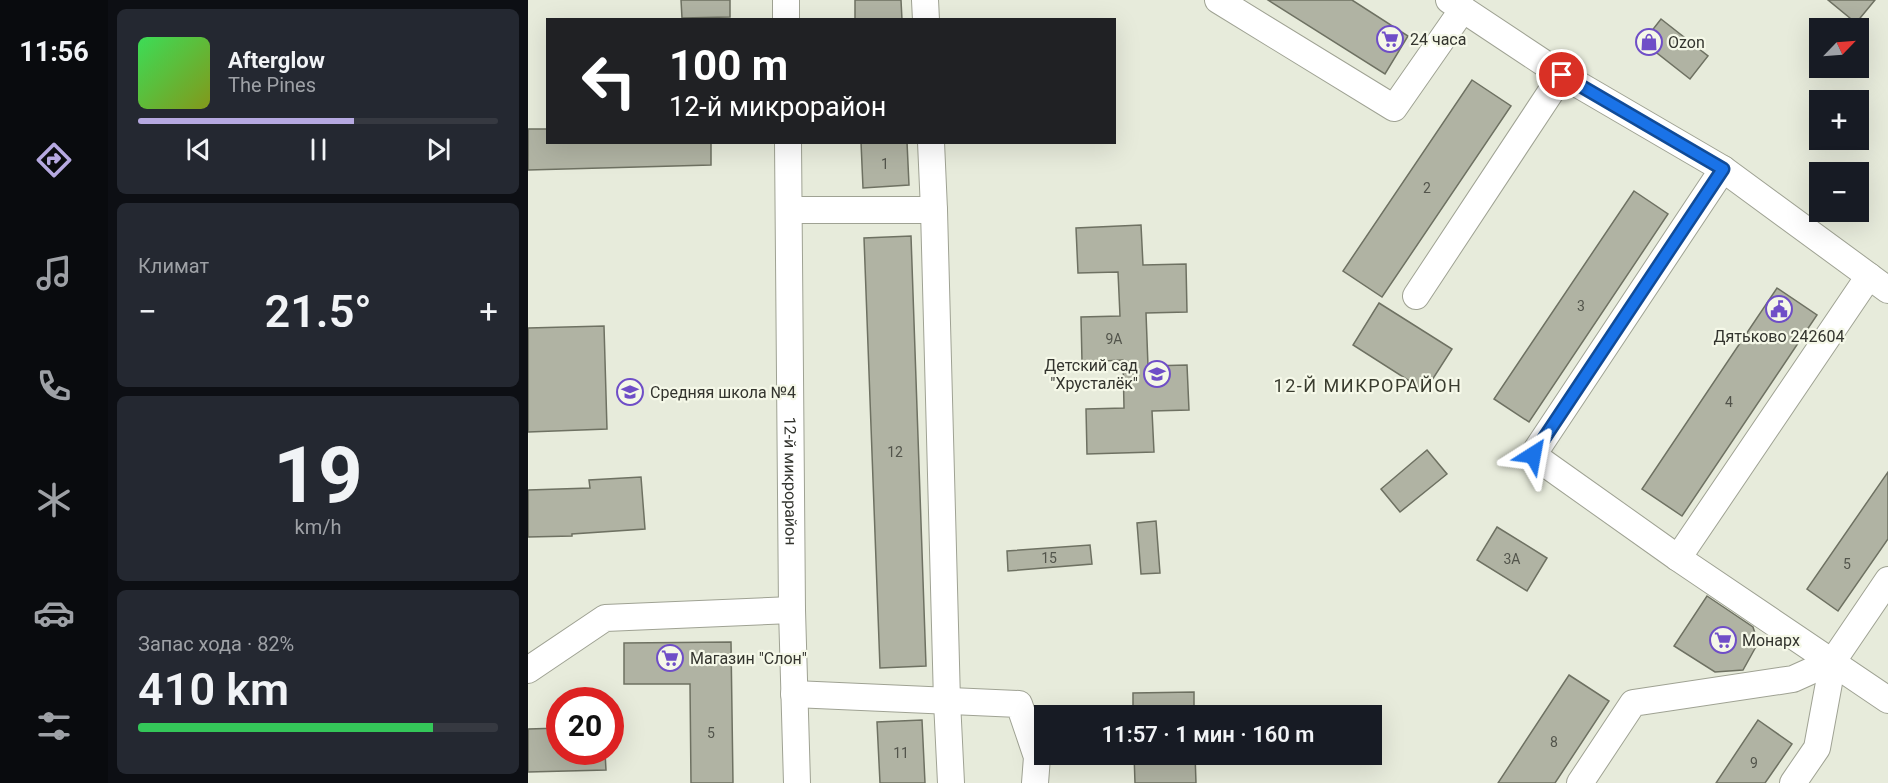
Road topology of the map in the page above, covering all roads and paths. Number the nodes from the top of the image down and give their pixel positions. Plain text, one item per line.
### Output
1 (786, 0) edge
2 (925, 0) edge
3 (1218, 0) edge
4 (1456, 5) edge
5 (786, 18) edge
6 (926, 18) edge
7 (1562, 75) junction
8 (788, 144) edge
9 (931, 144) edge
10 (1723, 169) junction
11 (789, 210) junction
12 (934, 210) junction
13 (1878, 283) edge
14 (1416, 296) dead end
15 (1678, 558) junction
16 (1888, 580) edge
17 (792, 610) junction
18 (1833, 662) junction
19 (528, 670) edge
20 (795, 694) junction
21 (1888, 699) edge
22 (947, 700) junction
23 (798, 783) edge
24 (951, 783) edge
25 (1035, 783) edge
26 (1580, 783) edge
27 (1793, 783) edge

1 - 5 street
2 - 6 street
3 - 4 street
4 - 7 street
7 - 10 street
7 - 14 street
8 - 11 street, 12-й микрорайон
9 - 12 street
10 - 13 street
10 - 15 street
11 - 12 street
11 - 17 street, 12-й микрорайон
12 - 22 street
13 - 15 street
15 - 18 street
16 - 18 street
17 - 19 street
17 - 20 street, 12-й микрорайон
18 - 21 street
18 - 26 street
18 - 27 street
20 - 22 street
20 - 23 street, 12-й микрорайон
22 - 24 street
22 - 25 street

